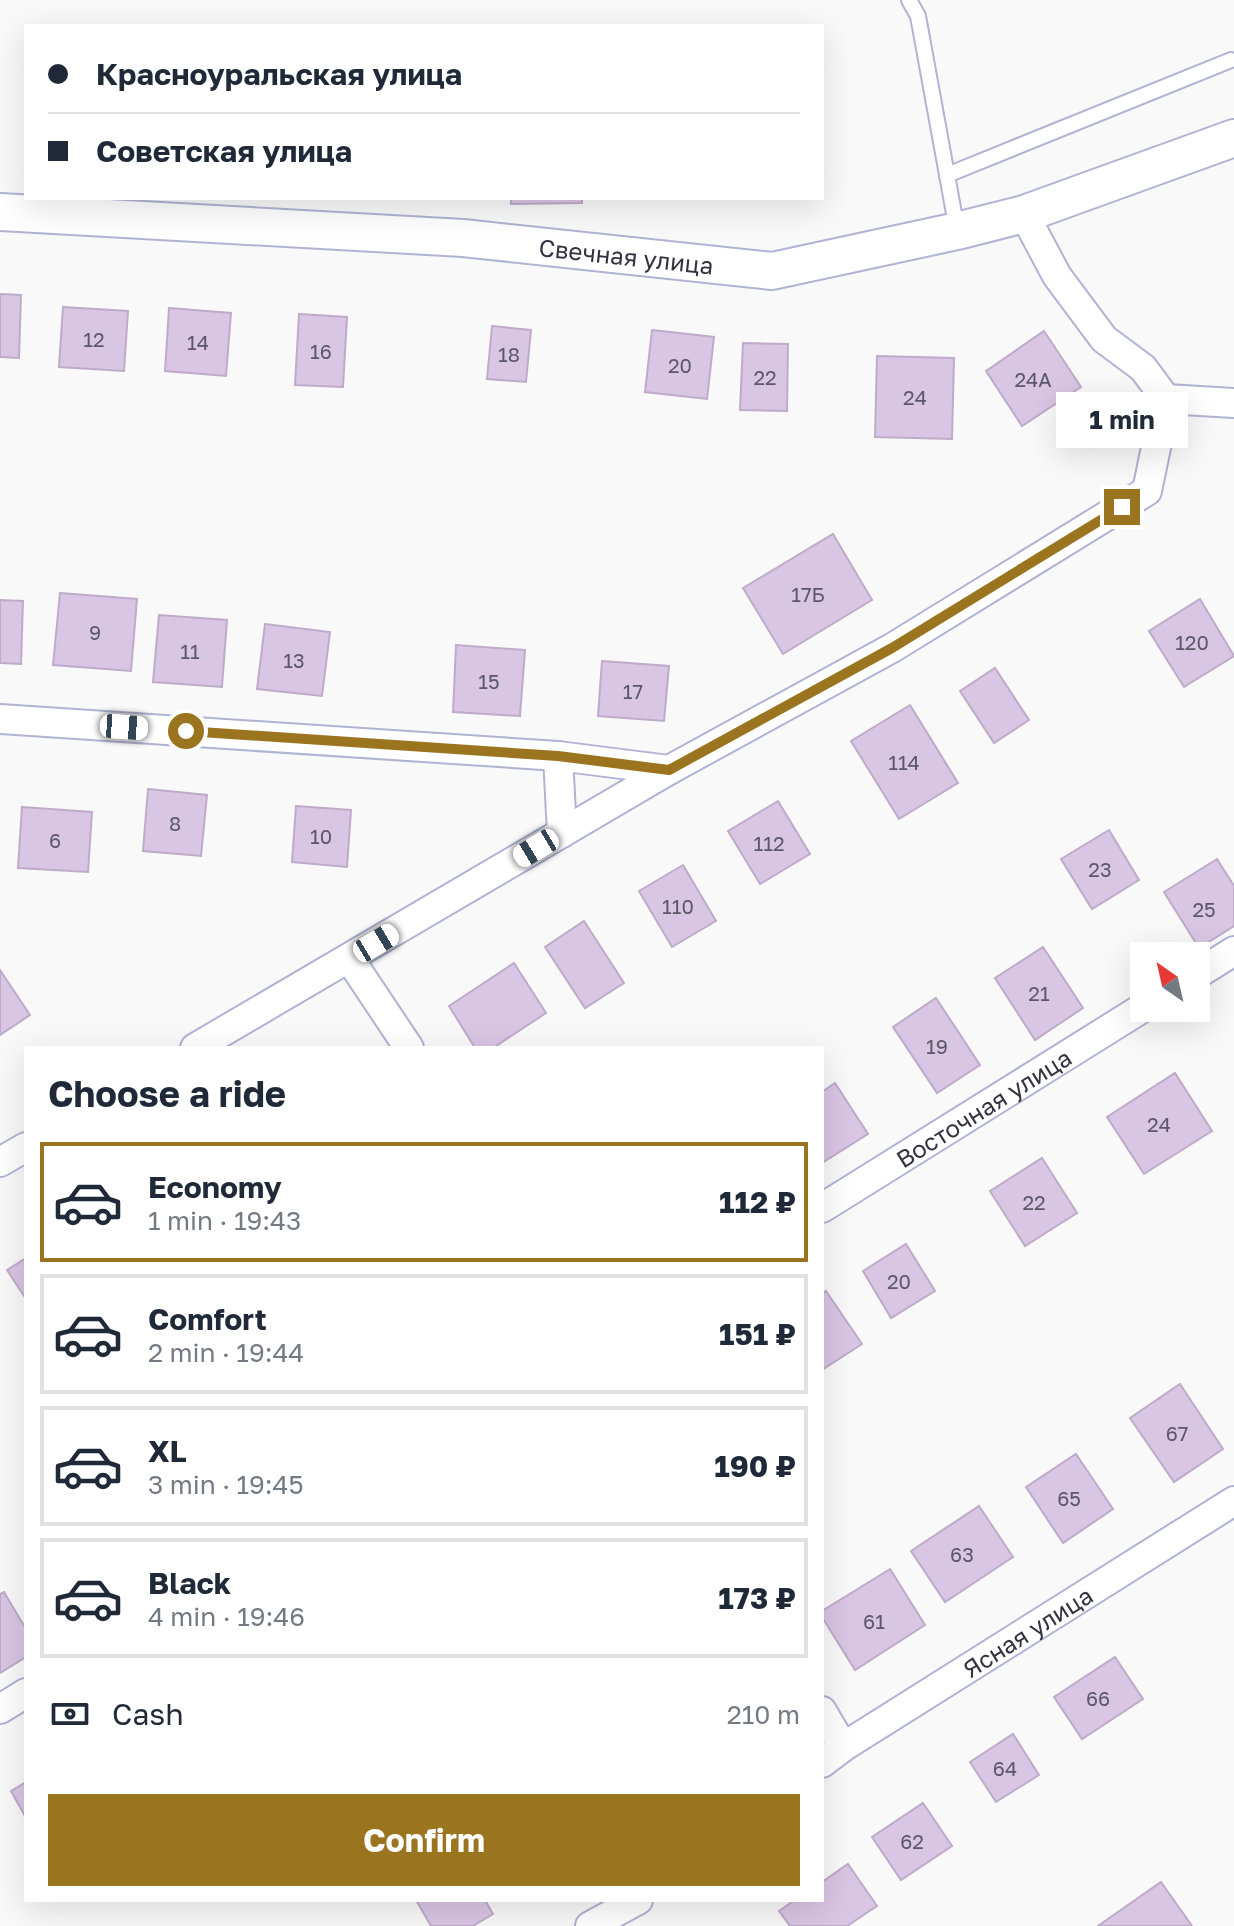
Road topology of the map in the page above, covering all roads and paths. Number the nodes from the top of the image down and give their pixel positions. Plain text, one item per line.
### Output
1 (909, 0) edge
2 (1231, 60) dead end
3 (1234, 138) edge
4 (947, 175) junction
5 (0, 212) edge
6 (1024, 214) junction
7 (957, 231) junction
8 (1166, 399) junction
9 (1234, 403) edge
10 (0, 719) edge
11 (558, 756) junction
12 (669, 770) junction
13 (562, 833) junction
14 (1234, 951) edge
15 (349, 958) junction
16 (1210, 966) edge
17 (1130, 1016) edge
18 (198, 1046) edge
19 (408, 1046) edge
20 (24, 1148) edge
21 (0, 1162) edge
22 (824, 1207) edge
23 (1234, 1501) edge
24 (24, 1694) edge
25 (0, 1709) edge
26 (824, 1720) edge
27 (832, 1755) edge
28 (634, 1902) edge
29 (590, 1926) edge

1 - 4 lane
2 - 4 lane
3 - 6 street, Свечная улица
4 - 7 lane
5 - 7 street, Свечная улица
6 - 7 street, Свечная улица
6 - 8 street
8 - 9 street
8 - 12 street
10 - 11 street
11 - 12 street
11 - 13 street
12 - 13 street
13 - 15 street
14 - 16 street
15 - 18 street
15 - 19 street
17 - 22 street, Восточная улица
20 - 21 street
23 - 27 street, Ясная улица
24 - 25 street
26 - 27 street
28 - 29 street

